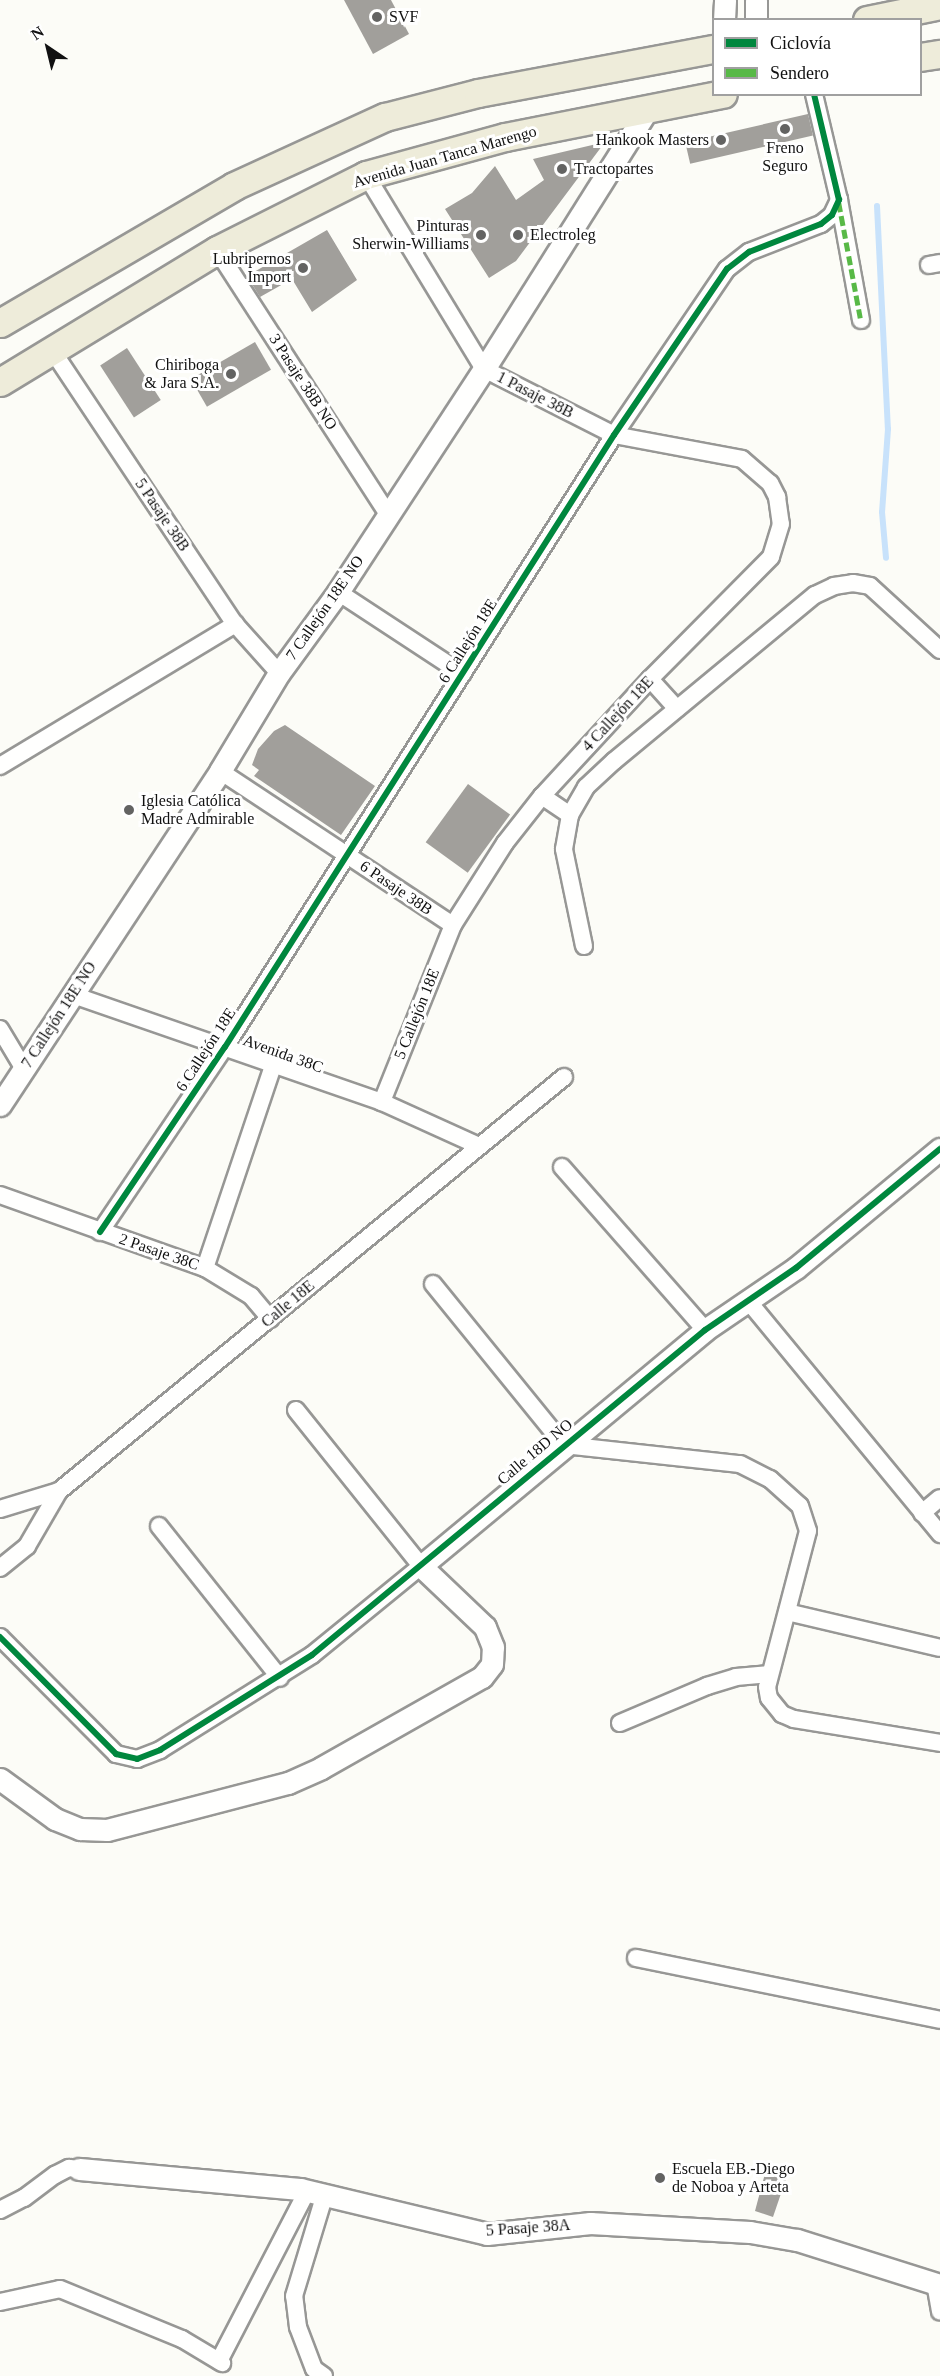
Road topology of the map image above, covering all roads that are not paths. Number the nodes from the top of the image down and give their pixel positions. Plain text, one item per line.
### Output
1 (725, 0) edge
2 (756, 0) edge
3 (940, 6) edge
4 (724, 18) edge
5 (756, 18) edge
6 (877, 18) edge
7 (712, 49) edge
8 (940, 54) edge
9 (922, 57) edge
10 (713, 96) edge
11 (814, 96) edge
12 (648, 109) junction
13 (366, 175) junction
14 (839, 200) junction
15 (217, 250) junction
16 (861, 320) dead end
17 (0, 323) edge
18 (52, 350) junction
19 (484, 369) junction
20 (0, 382) edge
21 (614, 435) junction
22 (780, 510) joint
23 (388, 514) junction
24 (338, 592) junction
25 (234, 624) junction
26 (940, 650) edge
27 (279, 673) junction
28 (463, 674) junction
29 (650, 679) junction
30 (676, 709) junction
31 (0, 766) edge
32 (220, 771) junction
33 (542, 796) junction
34 (570, 815) junction
35 (347, 855) junction
36 (453, 925) junction
37 (584, 946) dead end
38 (73, 995) junction
39 (0, 1029) edge
40 (225, 1047) junction
41 (273, 1066) junction
42 (24, 1069) junction
43 (564, 1077) dead end
44 (382, 1102) junction
45 (0, 1105) edge
46 (477, 1145) junction
47 (940, 1149) edge
48 (562, 1167) dead end
49 (0, 1195) edge
50 (100, 1233) junction
51 (205, 1268) junction
52 (433, 1284) dead end
53 (749, 1302) junction
54 (270, 1319) junction
55 (705, 1330) junction
56 (296, 1410) dead end
57 (564, 1444) junction
58 (60, 1491) junction
59 (940, 1498) edge
60 (0, 1509) edge
61 (922, 1513) junction
62 (159, 1526) dead end
63 (940, 1534) edge
64 (422, 1566) junction
65 (0, 1568) edge
66 (787, 1612) junction
67 (0, 1637) edge
68 (940, 1648) edge
69 (770, 1674) junction
70 (280, 1678) junction
71 (620, 1723) dead end
72 (940, 1743) edge
73 (0, 1779) edge
74 (636, 1958) dead end
75 (940, 2020) edge
76 (79, 2169) joint
77 (316, 2194) junction
78 (0, 2210) edge
79 (938, 2284) edge
80 (0, 2302) edge
81 (940, 2312) edge
82 (324, 2376) edge

1 - 4 street
2 - 5 street
3 - 6 main road
7 - 17 main road
8 - 9 main road
10 - 12 main road, Avenida Juan Tanca Marengo
11 - 14 street
12 - 13 main road, Avenida Juan Tanca Marengo
12 - 19 street, 7 Callejón 18E NO
13 - 15 main road, Avenida Juan Tanca Marengo
13 - 19 street, 1 Pasaje 38B
14 - 16 street
14 - 21 street, 6 Callejón 18E
15 - 18 main road, Avenida Juan Tanca Marengo
15 - 23 street, 3 Pasaje 38B NO
18 - 20 main road, Avenida Juan Tanca Marengo
18 - 25 street, 5 Pasaje 38B
19 - 21 street, 1 Pasaje 38B
19 - 23 street, 7 Callejón 18E NO
21 - 22 street, 1 Pasaje 38B
21 - 28 street, 6 Callejón 18E
22 - 29 street, 4 Callejón 18E
23 - 24 street, 7 Callejón 18E NO
24 - 27 street, 7 Callejón 18E NO
24 - 28 street
25 - 27 street, 5 Pasaje 38B
25 - 31 street
26 - 30 street
27 - 32 street, 7 Callejón 18E NO
28 - 35 street, 6 Callejón 18E
29 - 30 street
29 - 33 street, 4 Callejón 18E
30 - 34 street
32 - 35 street, 6 Pasaje 38B
32 - 38 street, 7 Callejón 18E NO
33 - 34 street
33 - 36 street, 4 Callejón 18E
34 - 37 street
35 - 36 street, 6 Pasaje 38B
35 - 40 street, 6 Callejón 18E
36 - 44 street, 5 Callejón 18E
38 - 40 street, Avenida 38C
38 - 42 street, 7 Callejón 18E NO
39 - 42 street
40 - 41 street, Avenida 38C
40 - 50 street, 6 Callejón 18E
41 - 44 street, Avenida 38C
41 - 51 street
42 - 45 street, 7 Callejón 18E NO
43 - 46 street, Calle 18E
44 - 46 street, Avenida 38C
46 - 54 street, Calle 18E
47 - 53 street, Calle 18D NO
48 - 55 street
49 - 50 street, 2 Pasaje 38C
50 - 51 street, 2 Pasaje 38C
51 - 54 street, 2 Pasaje 38C
52 - 57 street
53 - 55 street, Calle 18D NO
53 - 61 street
54 - 58 street, Calle 18E
55 - 57 street, Calle 18D NO
56 - 64 street
57 - 64 street, Calle 18D NO
57 - 66 street
58 - 60 street, Calle 18E
58 - 65 street
59 - 61 street
61 - 63 street
62 - 70 street
64 - 70 street, Calle 18D NO
64 - 73 street
66 - 68 street
66 - 69 street
67 - 70 street, Calle 18D NO
69 - 71 street
69 - 72 street
74 - 75 street
76 - 77 street, 5 Pasaje 38A
76 - 78 street
77 - 79 street, 5 Pasaje 38A
77 - 80 street
77 - 82 street
79 - 81 street

